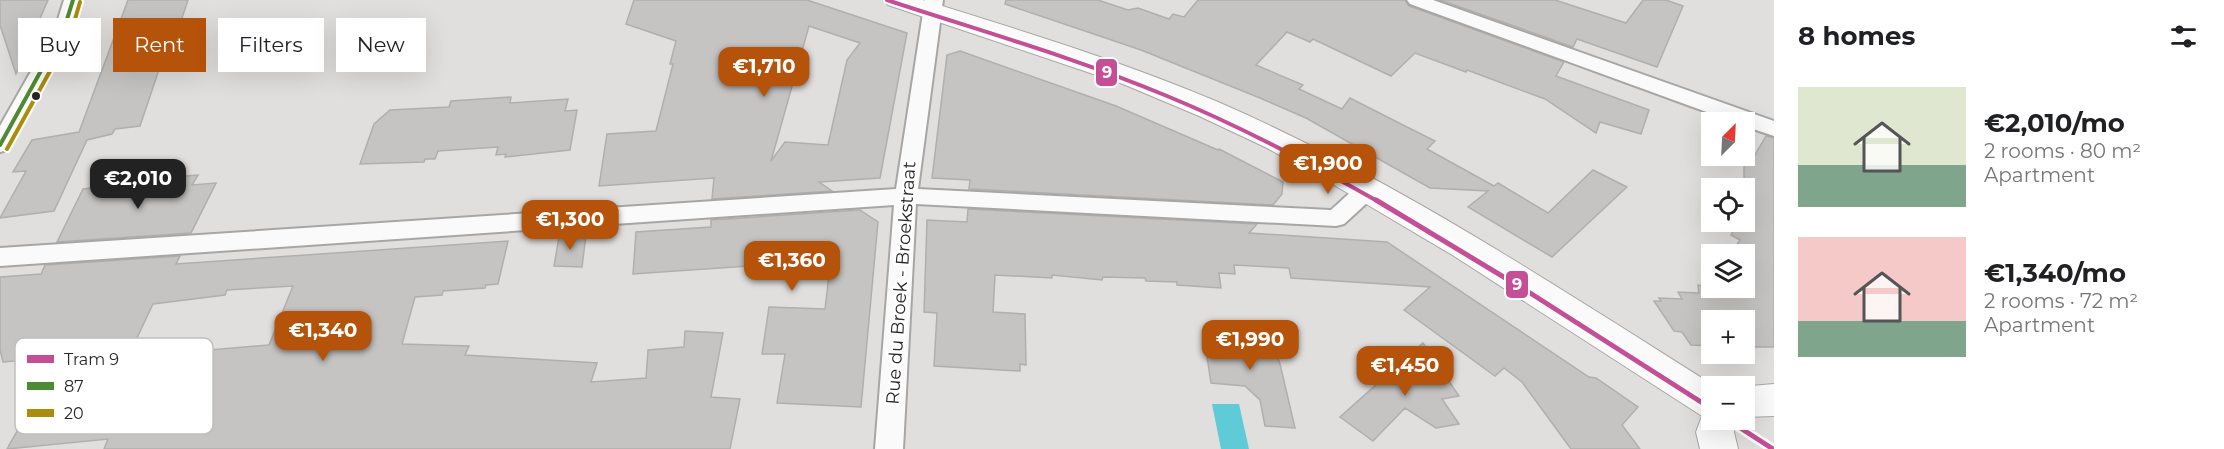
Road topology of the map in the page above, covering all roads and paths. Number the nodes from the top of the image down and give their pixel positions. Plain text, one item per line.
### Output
1 (73, 0) edge
2 (897, 0) edge
3 (1416, 0) edge
4 (933, 6) edge
5 (1774, 129) edge
6 (0, 145) edge
7 (1370, 190) junction
8 (906, 196) junction
9 (0, 257) edge
10 (1701, 397) edge
11 (1774, 400) edge
12 (1755, 401) edge
13 (1716, 430) edge
14 (889, 449) edge
15 (1719, 449) edge

1 - 6 street
2 - 4 street
3 - 5 street
4 - 7 street
4 - 8 street, Rue du Broek - Broekstraat
7 - 8 street
7 - 10 street
8 - 9 street
8 - 14 street, Rue du Broek - Broekstraat
11 - 12 street
13 - 15 street

